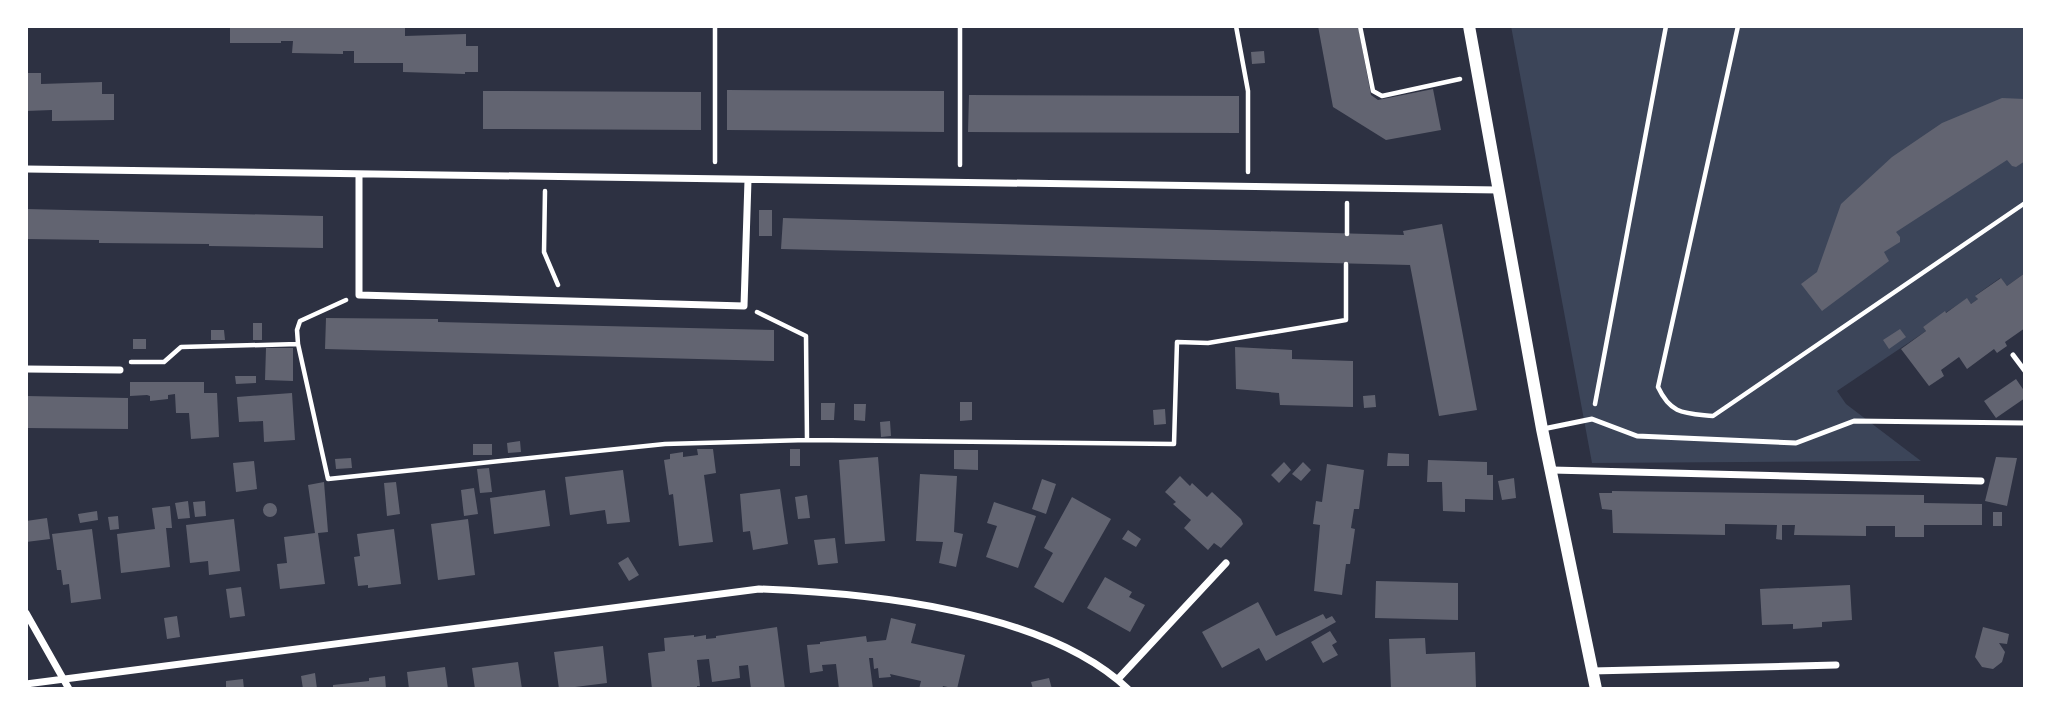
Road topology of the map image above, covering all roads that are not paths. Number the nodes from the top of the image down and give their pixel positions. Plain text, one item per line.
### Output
1 (1469, 26) edge
2 (26, 169) edge
3 (359, 174) junction
4 (748, 180) junction
5 (1500, 190) junction
6 (2013, 355) dead end
7 (26, 369) edge
8 (120, 370) road end
9 (2025, 371) edge
10 (2025, 424) edge
11 (1542, 429) junction
12 (1552, 470) junction
13 (1981, 481) dead end
14 (1226, 563) dead end
15 (26, 613) edge
16 (1836, 665) dead end
17 (1591, 671) junction
18 (64, 679) junction
19 (1118, 679) junction
20 (26, 684) edge
21 (69, 689) edge
22 (1128, 689) edge
23 (1596, 689) edge

1 - 5 street
2 - 3 street
3 - 4 street
3 - 4 street
4 - 5 street
5 - 11 street
6 - 9 lane
7 - 8 street
10 - 11 lane
11 - 12 street
12 - 13 street
12 - 17 street
14 - 19 street
15 - 18 street
16 - 17 street
17 - 23 street
18 - 19 street
18 - 20 street
18 - 21 street
19 - 22 street

